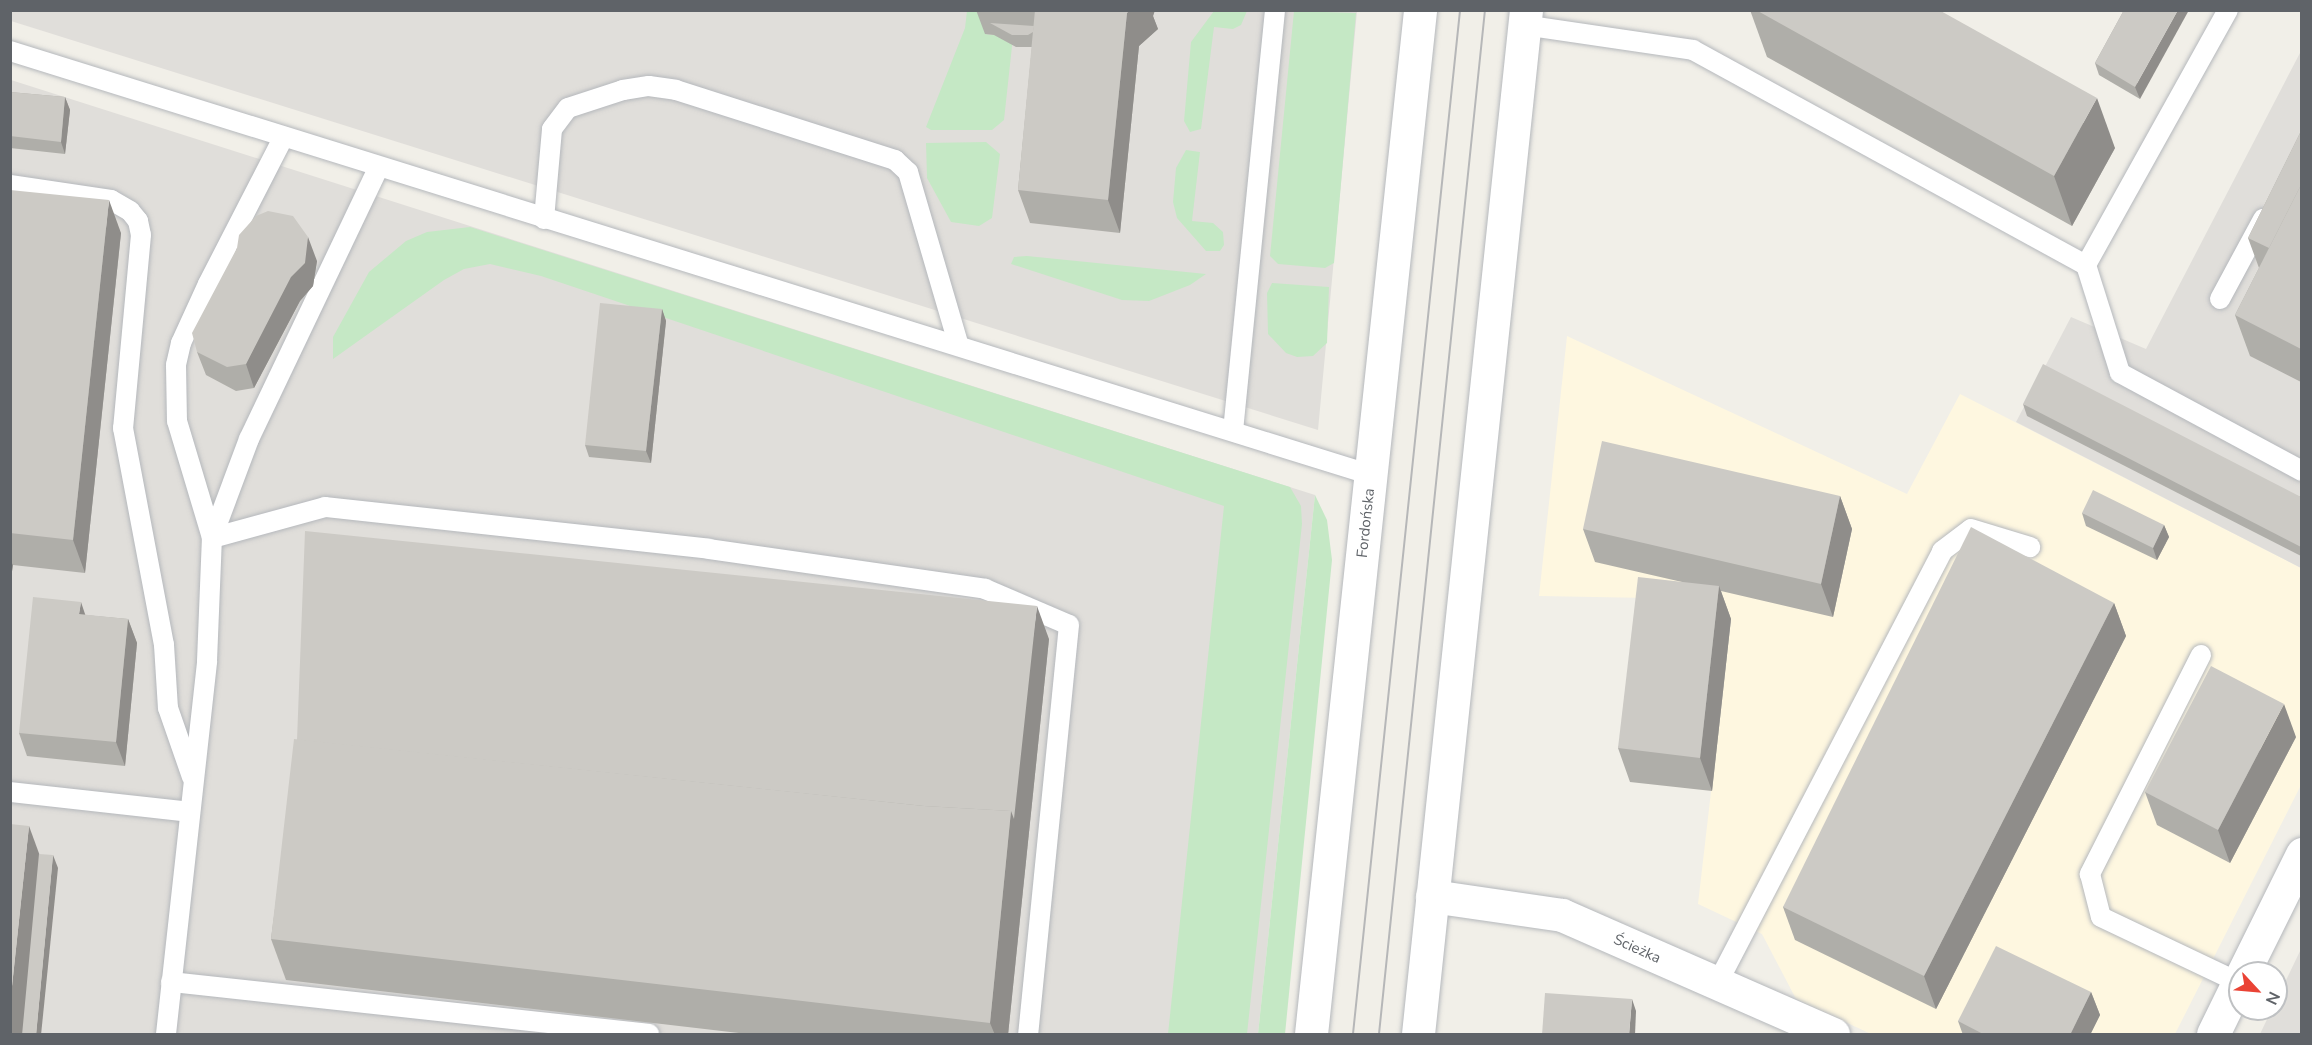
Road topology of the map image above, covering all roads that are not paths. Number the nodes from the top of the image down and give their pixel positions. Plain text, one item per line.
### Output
1 (1275, 10) edge
2 (1420, 10) edge
3 (2228, 10) edge
4 (1525, 18) edge
5 (10, 51) edge
6 (283, 138) junction
7 (378, 168) junction
8 (10, 185) edge
9 (2274, 196) edge
10 (544, 219) junction
11 (2086, 265) junction
12 (2220, 299) dead end
13 (959, 346) junction
14 (1233, 430) junction
15 (2301, 471) edge
16 (1371, 475) junction
17 (212, 538) junction
18 (2030, 547) dead end
19 (2201, 655) dead end
20 (194, 782) junction
21 (10, 792) edge
22 (190, 812) junction
23 (2301, 854) edge
24 (1432, 896) junction
25 (2248, 961) edge
26 (2228, 973) edge
27 (171, 982) junction
28 (1717, 984) junction
29 (2228, 1003) edge
30 (536, 1028) edge
31 (166, 1035) edge
32 (649, 1035) edge
33 (1028, 1035) edge
34 (1311, 1035) edge
35 (1418, 1035) edge
36 (1833, 1035) edge
37 (2213, 1035) edge

1 - 14 lane
2 - 16 main road, Fordońska
3 - 11 lane
4 - 11 lane
4 - 24 main road
5 - 6 lane
6 - 7 lane
6 - 17 lane
7 - 10 lane
7 - 17 lane
8 - 20 lane
9 - 12 lane
10 - 13 lane
10 - 13 lane
11 - 15 lane
13 - 14 lane
14 - 16 lane
16 - 34 main road, Fordońska
17 - 20 lane
17 - 33 lane
18 - 28 lane
19 - 26 lane
20 - 22 lane
21 - 22 lane
22 - 27 lane
23 - 25 main road
24 - 28 main road, Ścieżka
24 - 35 main road
27 - 30 lane
27 - 31 lane
28 - 36 main road, Ścieżka
29 - 37 main road
30 - 32 lane

